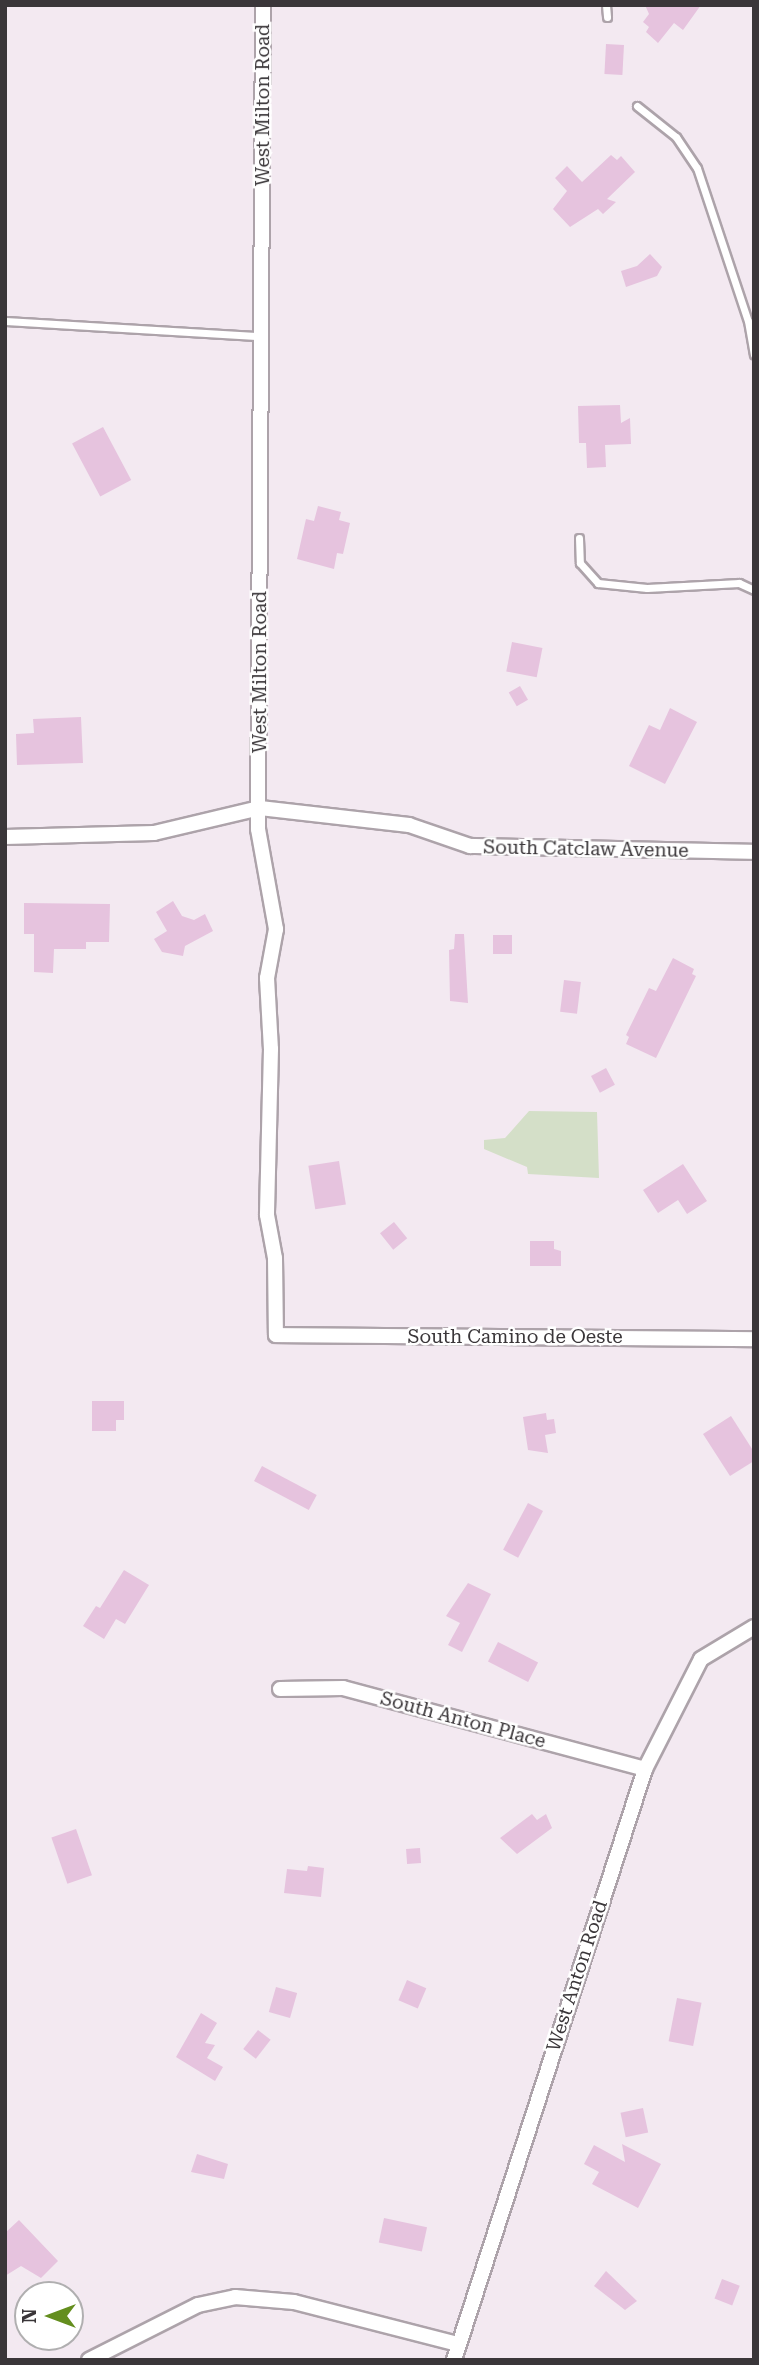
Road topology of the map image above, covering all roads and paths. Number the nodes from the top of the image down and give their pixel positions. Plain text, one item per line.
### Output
1 (263, 5) edge
2 (606, 5) edge
3 (607, 17) dead end
4 (637, 106) dead end
5 (5, 321) edge
6 (262, 336) junction
7 (754, 354) edge
8 (579, 538) dead end
9 (754, 590) edge
10 (260, 808) junction
11 (5, 837) edge
12 (754, 852) edge
13 (276, 1335) joint
14 (754, 1339) edge
15 (754, 1628) edge
16 (280, 1689) dead end
17 (645, 1769) junction
18 (458, 2344) junction
19 (89, 2360) edge
20 (454, 2360) edge

1 - 6 street, West Milton Road
2 - 3 lane
4 - 7 lane
5 - 6 lane
6 - 10 street, West Milton Road
8 - 9 lane
10 - 11 street, South Catclaw Avenue
10 - 12 street, South Catclaw Avenue
10 - 13 street, West Milton Road
13 - 14 street, South Camino de Oeste
15 - 17 street, West Anton Road
16 - 17 street, South Anton Place
17 - 18 street, West Anton Road
18 - 19 street
18 - 20 street, West Anton Road

